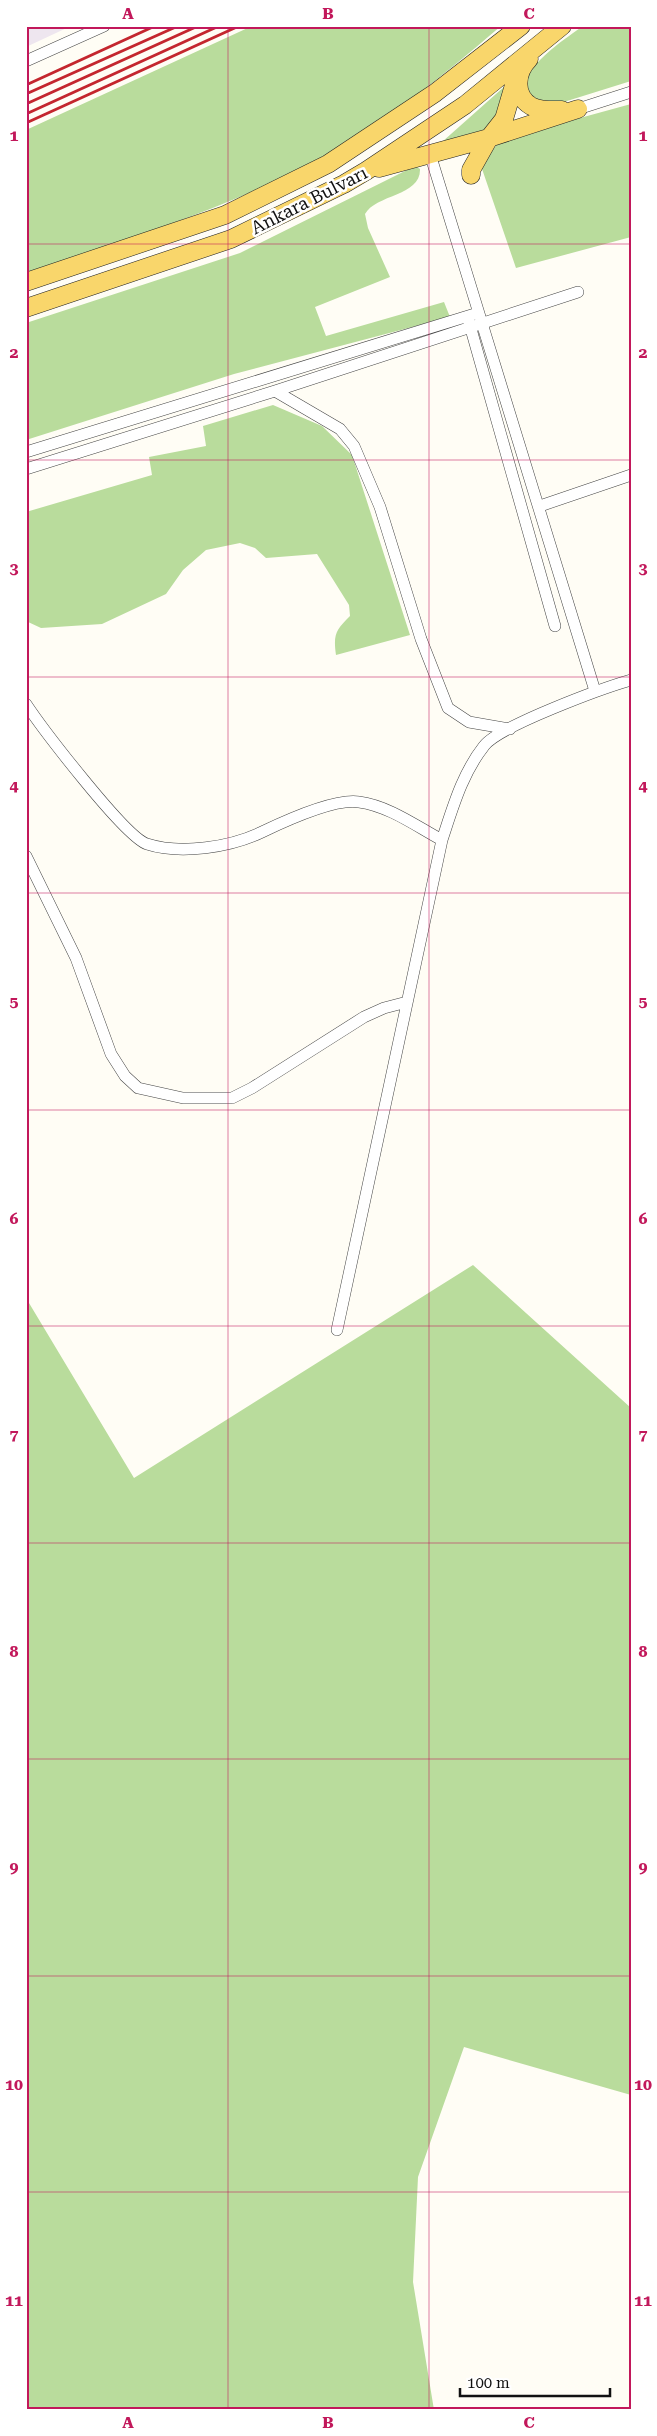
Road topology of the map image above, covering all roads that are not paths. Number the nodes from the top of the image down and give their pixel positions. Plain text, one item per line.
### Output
1 (104, 26) edge
2 (521, 26) edge
3 (561, 27) edge
4 (26, 61) edge
5 (524, 65) junction
6 (631, 92) edge
7 (578, 109) junction
8 (490, 138) junction
9 (430, 154) junction
10 (366, 171) junction
11 (471, 175) dead end
12 (26, 282) edge
13 (578, 292) dead end
14 (26, 308) edge
15 (478, 313) junction
16 (467, 316) junction
17 (483, 324) junction
18 (471, 328) junction
19 (275, 391) junction
20 (26, 452) edge
21 (26, 469) edge
22 (631, 475) edge
23 (540, 506) junction
24 (555, 626) dead end
25 (631, 680) edge
26 (596, 691) junction
27 (26, 704) edge
28 (510, 729) junction
29 (442, 840) junction
30 (26, 856) edge
31 (407, 1002) junction
32 (337, 1330) dead end

1 - 4 street
2 - 12 main road, Ankara Bulvarı
3 - 5 main road
3 - 10 main road, Ankara Bulvarı
5 - 7 main road
5 - 8 main road
6 - 7 street
7 - 8 main road
8 - 9 main road
8 - 11 main road
9 - 10 main road
9 - 15 street
10 - 14 main road, Ankara Bulvarı
13 - 17 street
15 - 16 street
15 - 17 street
16 - 18 street
16 - 20 street
17 - 18 street
17 - 23 street
18 - 19 street
18 - 24 street
19 - 21 street
19 - 28 street
22 - 23 street
23 - 26 street
25 - 26 street
26 - 28 street
27 - 29 street
28 - 29 street
29 - 31 street
30 - 31 street
31 - 32 street

